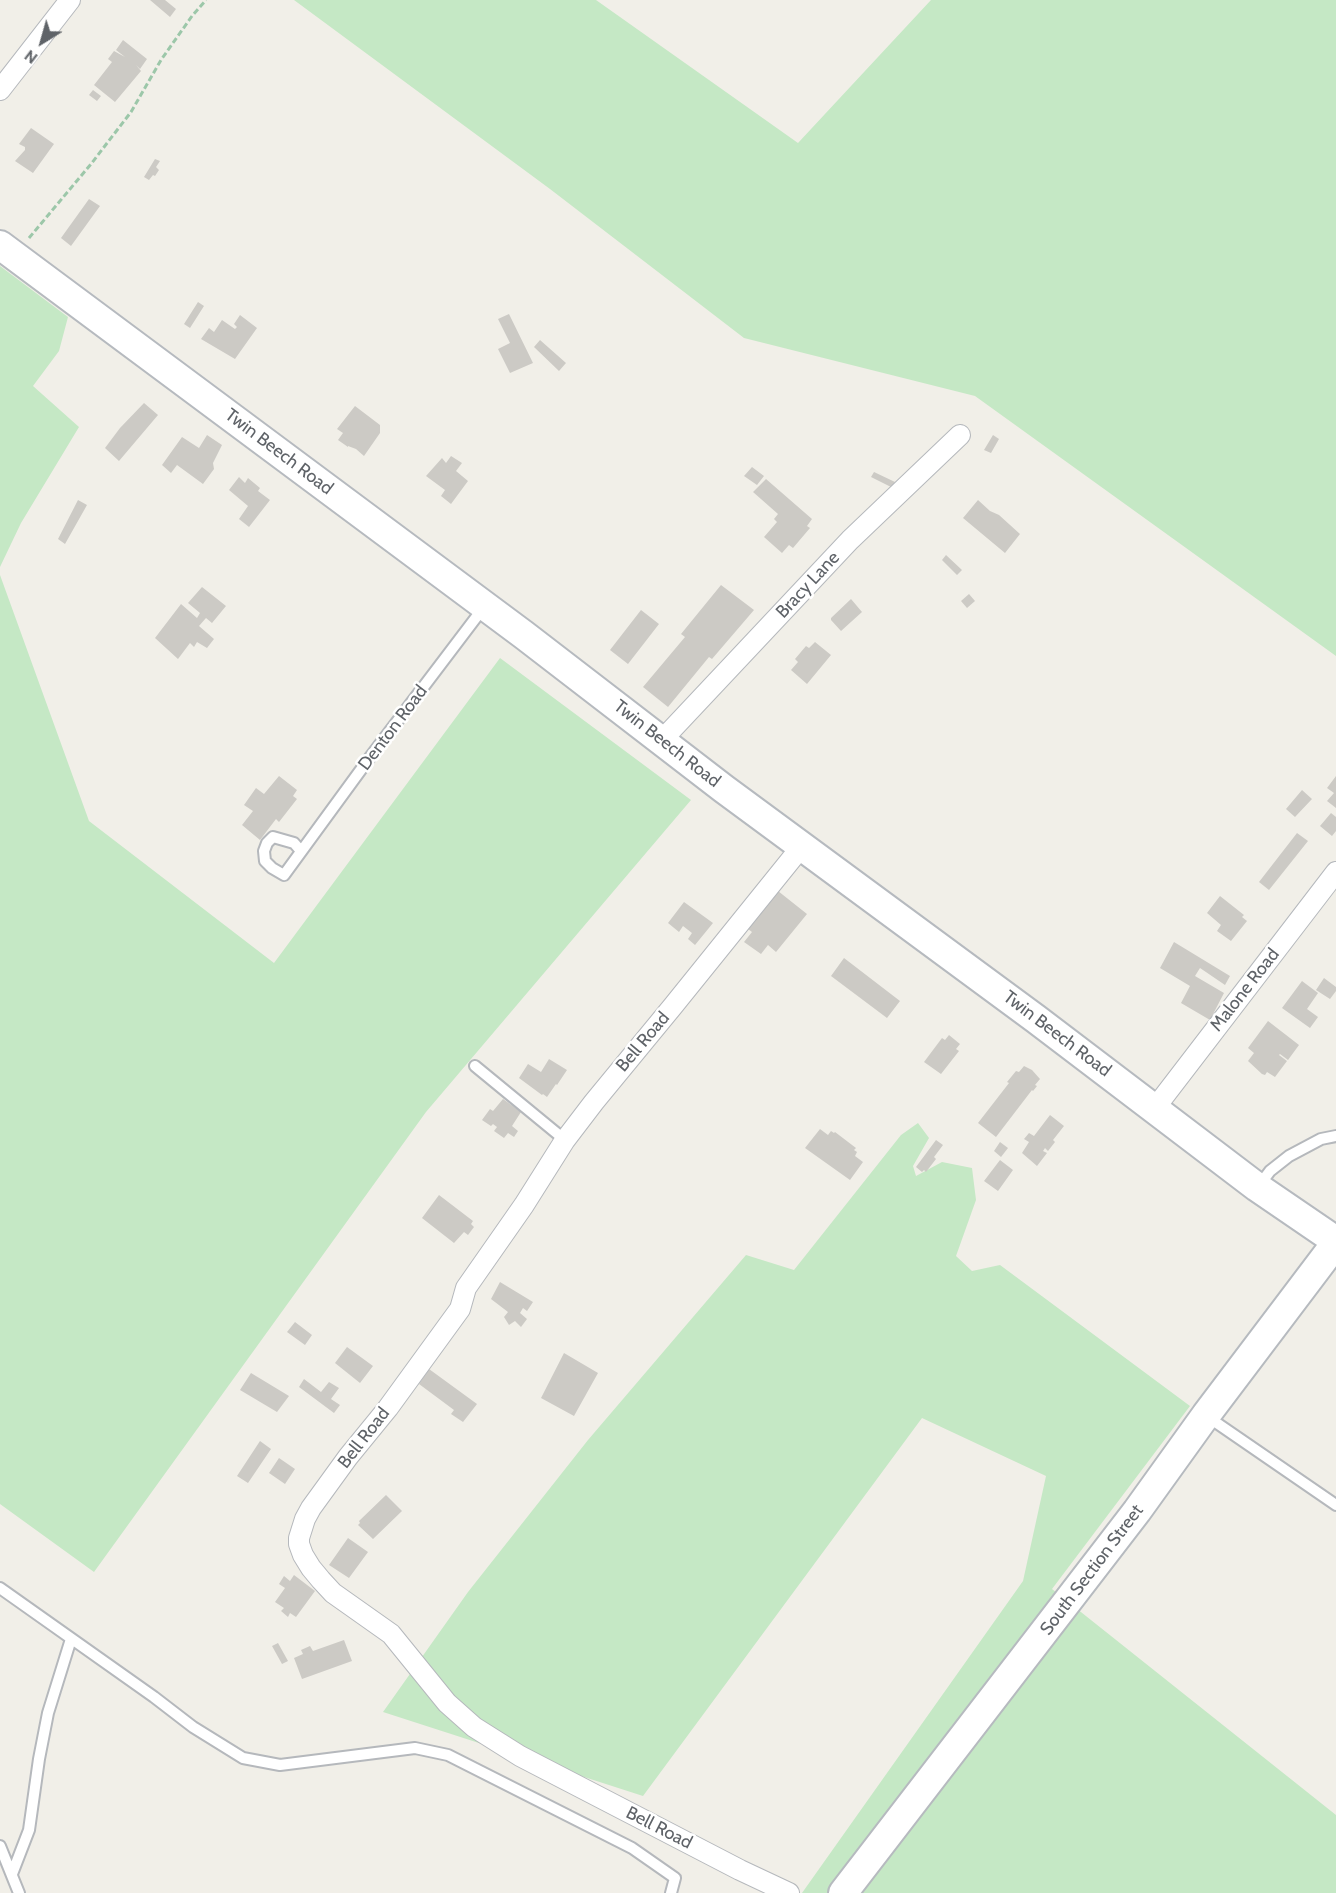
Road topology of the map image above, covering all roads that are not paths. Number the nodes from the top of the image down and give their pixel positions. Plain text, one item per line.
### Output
1 (70, 0) edge
2 (0, 90) edge
3 (7, 250) edge
4 (960, 435) dead end
5 (484, 607) junction
6 (662, 740) junction
7 (802, 846) junction
8 (301, 851) dead end
9 (1336, 872) edge
10 (474, 1066) dead end
11 (1155, 1108) junction
12 (1336, 1136) edge
13 (565, 1140) junction
14 (1257, 1187) junction
15 (1336, 1242) edge
16 (1206, 1415) junction
17 (1336, 1505) edge
18 (0, 1588) edge
19 (71, 1639) junction
20 (0, 1846) edge
21 (12, 1874) junction
22 (19, 1893) edge
23 (671, 1893) edge
24 (789, 1893) edge
25 (843, 1893) edge

1 - 2 street
3 - 5 street, Twin Beech Road
4 - 6 street, Bracy Lane
5 - 6 street, Twin Beech Road
5 - 8 lane, Denton Road
6 - 7 street, Twin Beech Road
7 - 11 street, Twin Beech Road
7 - 13 street, Bell Road
9 - 11 street, Malone Road
10 - 13 lane
11 - 14 street, Twin Beech Road
12 - 14 lane
13 - 24 street, Bell Road
14 - 15 street, Twin Beech Road
15 - 16 street, South Section Street
16 - 17 lane
16 - 25 street, South Section Street
18 - 19 lane
19 - 21 lane
19 - 23 lane
20 - 21 lane
21 - 22 lane

